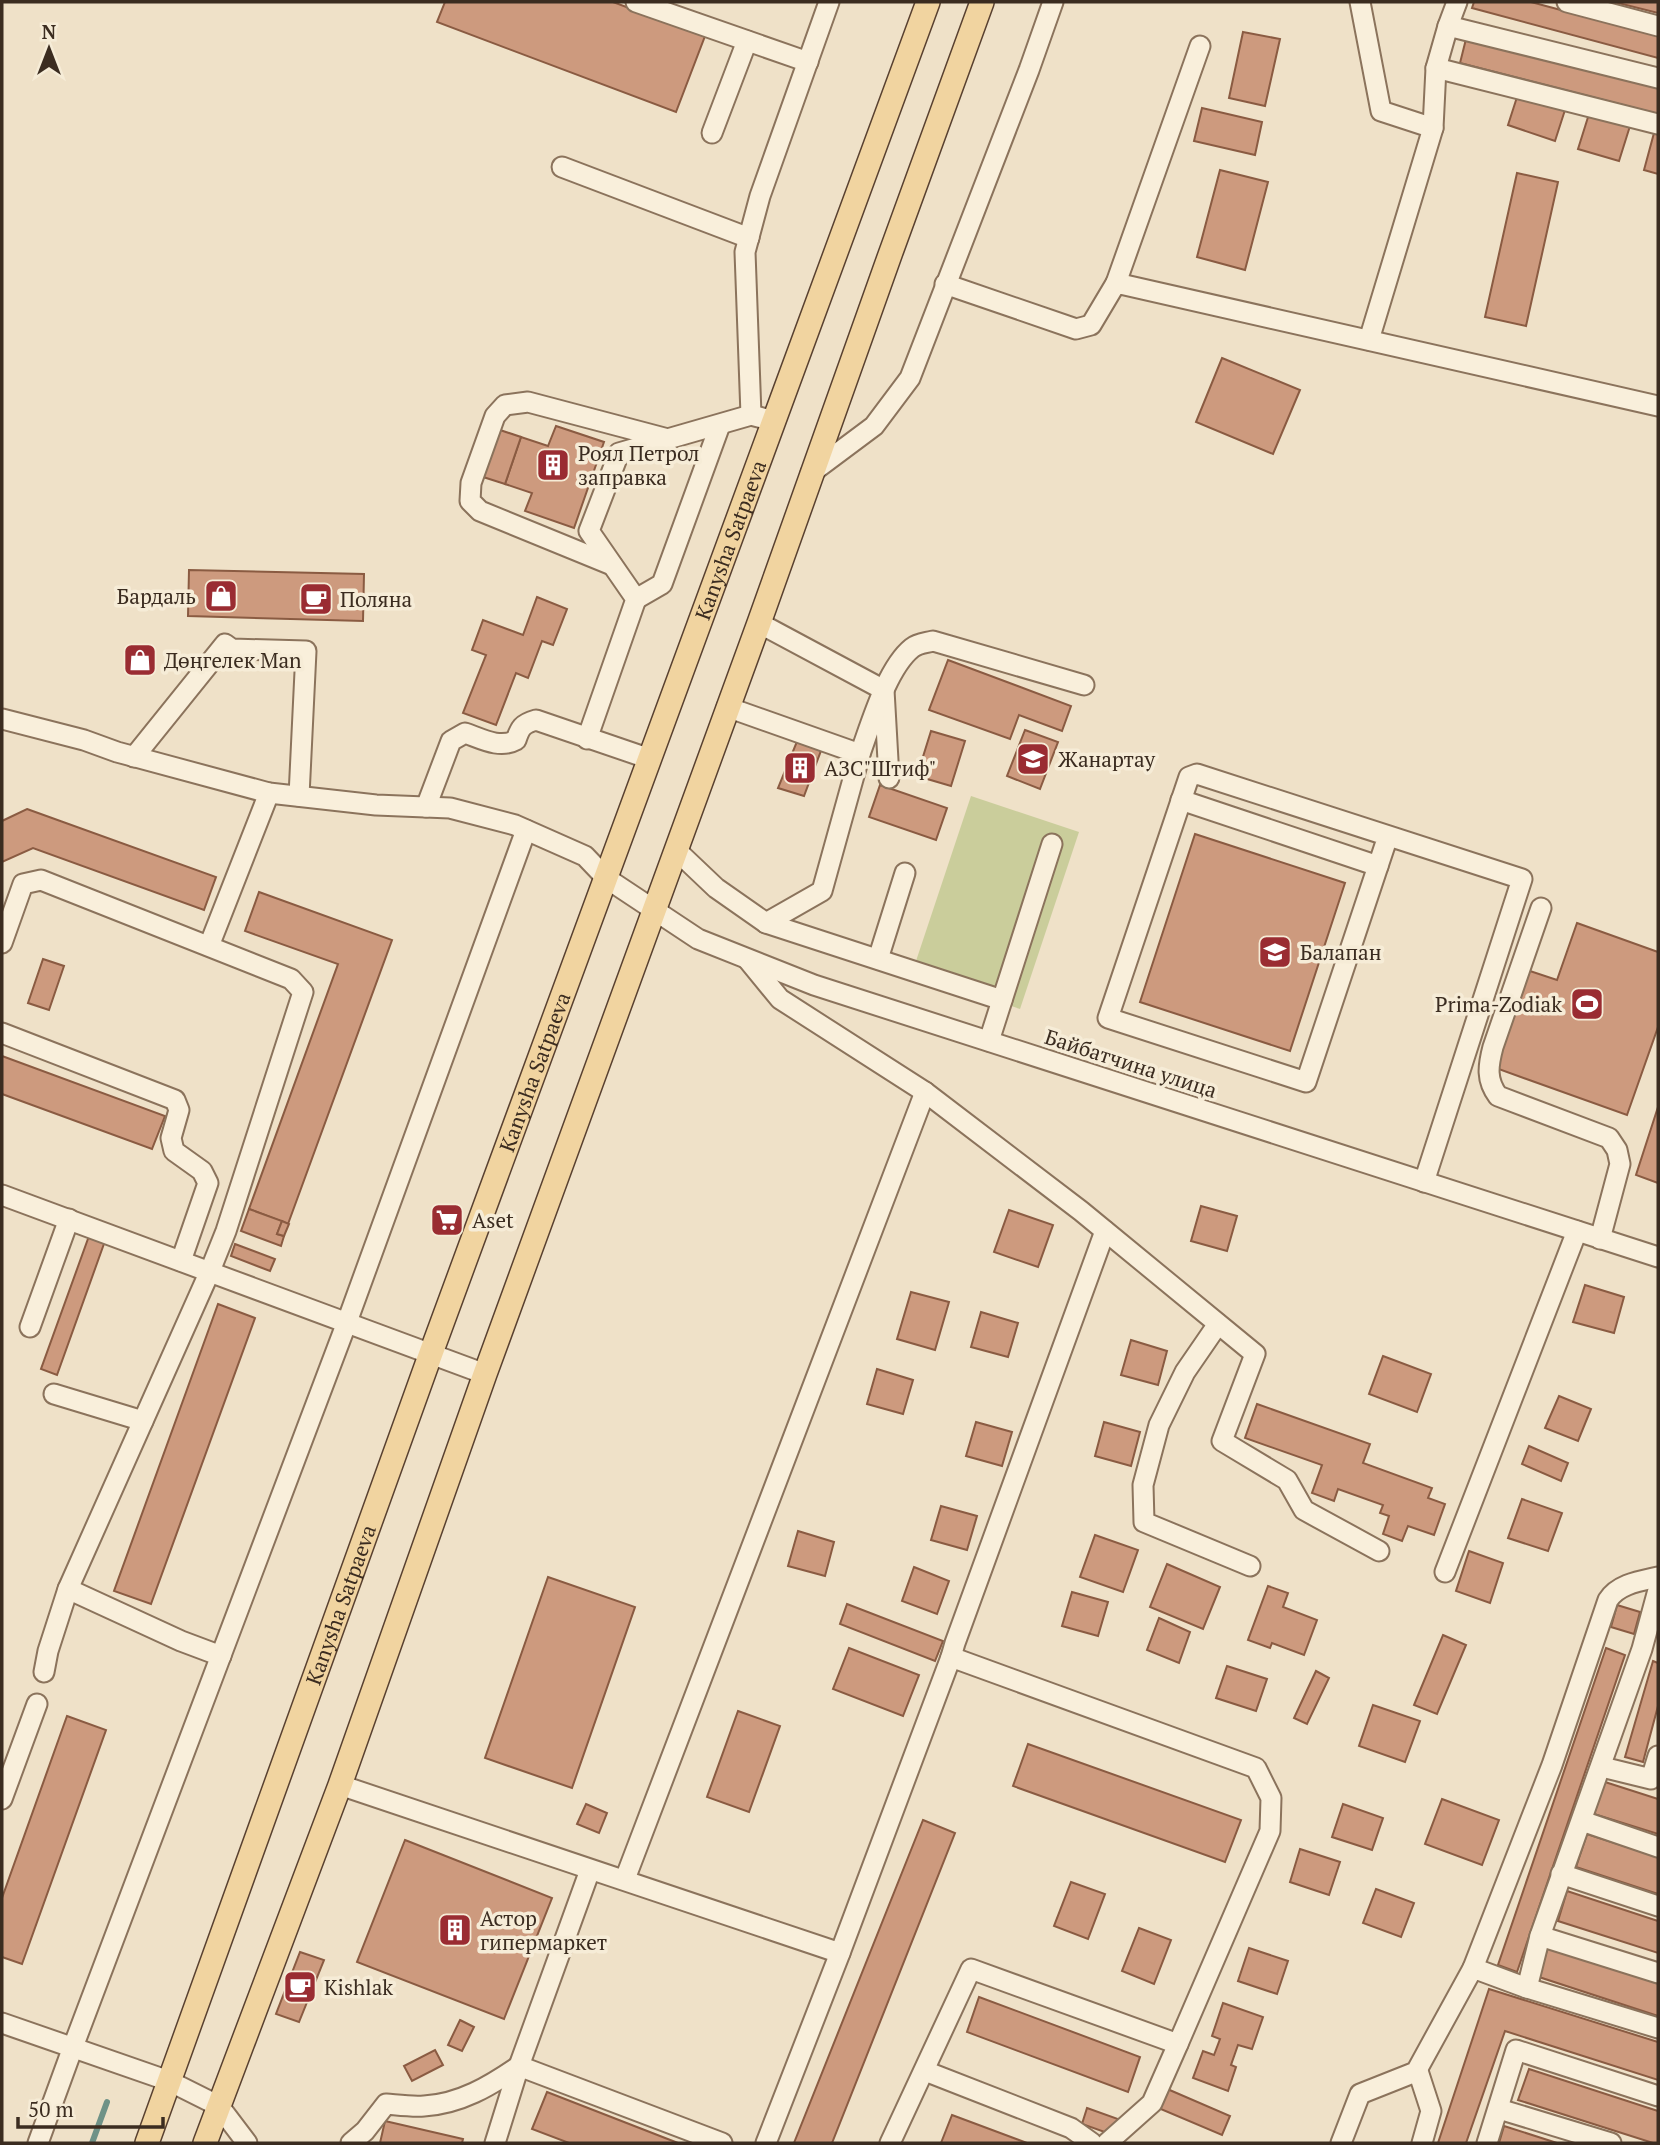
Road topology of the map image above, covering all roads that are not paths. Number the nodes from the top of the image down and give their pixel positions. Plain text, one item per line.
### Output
1 (636, 2) edge
2 (829, 2) edge
3 (928, 2) edge
4 (982, 2) edge
5 (1053, 2) edge
6 (1360, 2) edge
7 (1457, 2) edge
8 (1567, 2) edge
9 (1448, 26) junction
10 (1658, 26) edge
11 (747, 41) junction
12 (1200, 46) dead end
13 (808, 62) junction
14 (1436, 68) junction
15 (1658, 78) edge
16 (1658, 124) edge
17 (1433, 128) junction
18 (712, 133) dead end
19 (562, 167) dead end
20 (748, 238) junction
21 (1116, 283) junction
22 (945, 284) junction
23 (1369, 340) junction
24 (1658, 406) edge
25 (751, 415) junction
26 (774, 421) junction
27 (720, 425) junction
28 (669, 439) junction
29 (811, 473) junction
30 (612, 565) junction
31 (636, 598) junction
32 (759, 623) junction
33 (1084, 685) dead end
34 (884, 690) junction
35 (727, 707) junction
36 (2, 719) edge
37 (587, 739) junction
38 (860, 754) junction
39 (134, 757) junction
40 (650, 759) junction
41 (889, 778) dead end
42 (269, 793) junction
43 (299, 796) junction
44 (1181, 800) junction
45 (426, 807) junction
46 (526, 830) junction
47 (1388, 835) junction
48 (1052, 844) dead end
49 (676, 850) junction
50 (1378, 866) junction
51 (905, 873) dead end
52 (606, 878) junction
53 (1541, 908) dead end
54 (654, 912) junction
55 (766, 923) junction
56 (2, 943) edge
57 (209, 946) junction
58 (747, 959) junction
59 (878, 959) junction
60 (1002, 1000) junction
61 (2, 1033) edge
62 (989, 1041) junction
63 (925, 1092) junction
64 (1424, 1181) junction
65 (208, 1183) junction
66 (2, 1195) edge
67 (237, 1196) junction
68 (69, 1219) junction
69 (1105, 1231) junction
70 (1577, 1231) junction
71 (1600, 1239) junction
72 (1658, 1257) edge
73 (181, 1261) junction
74 (210, 1271) junction
75 (347, 1322) junction
76 (1218, 1324) junction
77 (30, 1327) dead end
78 (431, 1353) junction
79 (485, 1374) junction
80 (54, 1394) dead end
81 (143, 1421) junction
82 (1379, 1551) dead end
83 (1250, 1566) dead end
84 (1445, 1572) dead end
85 (1658, 1577) edge
86 (68, 1589) junction
87 (1658, 1590) edge
88 (1650, 1651) edge
89 (221, 1656) junction
90 (951, 1657) junction
91 (44, 1672) dead end
92 (37, 1704) dead end
93 (1658, 1756) edge
94 (1602, 1767) junction
95 (1655, 1780) edge
96 (340, 1784) junction
97 (2, 1799) edge
98 (1582, 1821) junction
99 (1658, 1847) edge
100 (590, 1870) junction
101 (1561, 1874) junction
102 (625, 1879) junction
103 (1658, 1906) edge
104 (1540, 1936) junction
105 (840, 1953) junction
106 (1473, 1968) junction
107 (1658, 1973) edge
108 (1527, 1988) junction
109 (2, 2023) edge
110 (1658, 2028) edge
111 (1178, 2043) junction
112 (73, 2048) junction
113 (519, 2066) junction
114 (925, 2071) junction
115 (1418, 2071) junction
116 (169, 2081) junction
117 (1658, 2096) edge
118 (219, 2106) junction
119 (1499, 2109) junction
120 (38, 2143) edge
121 (147, 2143) edge
122 (205, 2143) edge
123 (247, 2143) edge
124 (351, 2143) edge
125 (495, 2143) edge
126 (722, 2143) edge
127 (766, 2143) edge
128 (890, 2143) edge
129 (1092, 2143) edge
130 (1107, 2143) edge
131 (1341, 2143) edge
132 (1422, 2143) edge
133 (1488, 2143) edge
134 (1611, 2143) edge

1 - 11 street
2 - 13 street
3 - 26 main road, Kanysha Satpaeva
4 - 29 main road
5 - 22 street
6 - 17 street
7 - 9 street
8 - 10 street
9 - 14 street
9 - 15 street
11 - 13 street
11 - 18 street
12 - 21 street
13 - 20 street
14 - 16 street
14 - 17 street
17 - 23 street
19 - 20 street
20 - 25 street
21 - 22 street
21 - 23 street
22 - 29 street
23 - 24 street
25 - 26 street
25 - 27 street
26 - 40 main road, Kanysha Satpaeva
27 - 28 street
27 - 31 street
28 - 30 street
28 - 30 street
29 - 32 main road
30 - 31 street
31 - 37 street
32 - 34 street
32 - 35 main road
33 - 34 street
34 - 38 street
34 - 41 street
35 - 38 street
35 - 49 main road
36 - 39 street, Байбатчина улица
37 - 40 street
37 - 45 street
38 - 55 street
39 - 42 street, Байбатчина улица
39 - 43 street
40 - 52 main road, Kanysha Satpaeva
42 - 43 street, Байбатчина улица
42 - 57 street
43 - 45 street, Байбатчина улица
44 - 47 street
44 - 50 street
44 - 50 street
45 - 46 street, Байбатчина улица
46 - 52 street, Байбатчина улица
46 - 75 street
47 - 50 street
47 - 64 street
48 - 60 street
49 - 54 main road
49 - 55 street
51 - 59 street
52 - 54 street, Байбатчина улица
52 - 78 main road, Kanysha Satpaeva
53 - 71 street
54 - 58 street, Байбатчина улица
54 - 79 main road
55 - 59 street
56 - 57 street
57 - 67 street
58 - 62 street, Байбатчина улица
58 - 63 street
59 - 60 street
60 - 62 street
61 - 65 street
62 - 64 street, Байбатчина улица
63 - 69 street
63 - 102 street
64 - 70 street, Байбатчина улица
65 - 67 street
65 - 73 street
66 - 68 street
67 - 74 street
68 - 73 street
68 - 77 street
69 - 76 street
69 - 90 street
70 - 71 street, Байбатчина улица
70 - 84 street
71 - 72 street, Байбатчина улица
73 - 74 street
74 - 75 street
74 - 81 street
75 - 78 street
75 - 89 street
76 - 82 street
76 - 83 street
78 - 79 street
78 - 116 main road, Kanysha Satpaeva
79 - 96 main road
80 - 81 street
81 - 86 street
85 - 106 street
86 - 89 street
86 - 91 street
87 - 88 street
88 - 94 street
89 - 112 street
90 - 105 street
90 - 111 street
92 - 97 street
93 - 95 street
94 - 95 street
94 - 98 street
96 - 100 street
96 - 118 main road
98 - 99 street
98 - 101 street
100 - 102 street
100 - 113 street
101 - 103 street
101 - 104 street
102 - 105 street
104 - 107 street
104 - 108 street
105 - 127 street
106 - 108 street
106 - 115 street
108 - 110 street
109 - 112 street
111 - 114 street
111 - 130 street
112 - 116 street
112 - 120 street
113 - 124 street
113 - 125 street
113 - 126 street
114 - 128 street
114 - 129 street
115 - 131 street
115 - 132 street
116 - 118 street
116 - 121 main road, Kanysha Satpaeva
117 - 119 street
118 - 122 main road
118 - 123 street
119 - 133 street
119 - 134 street

